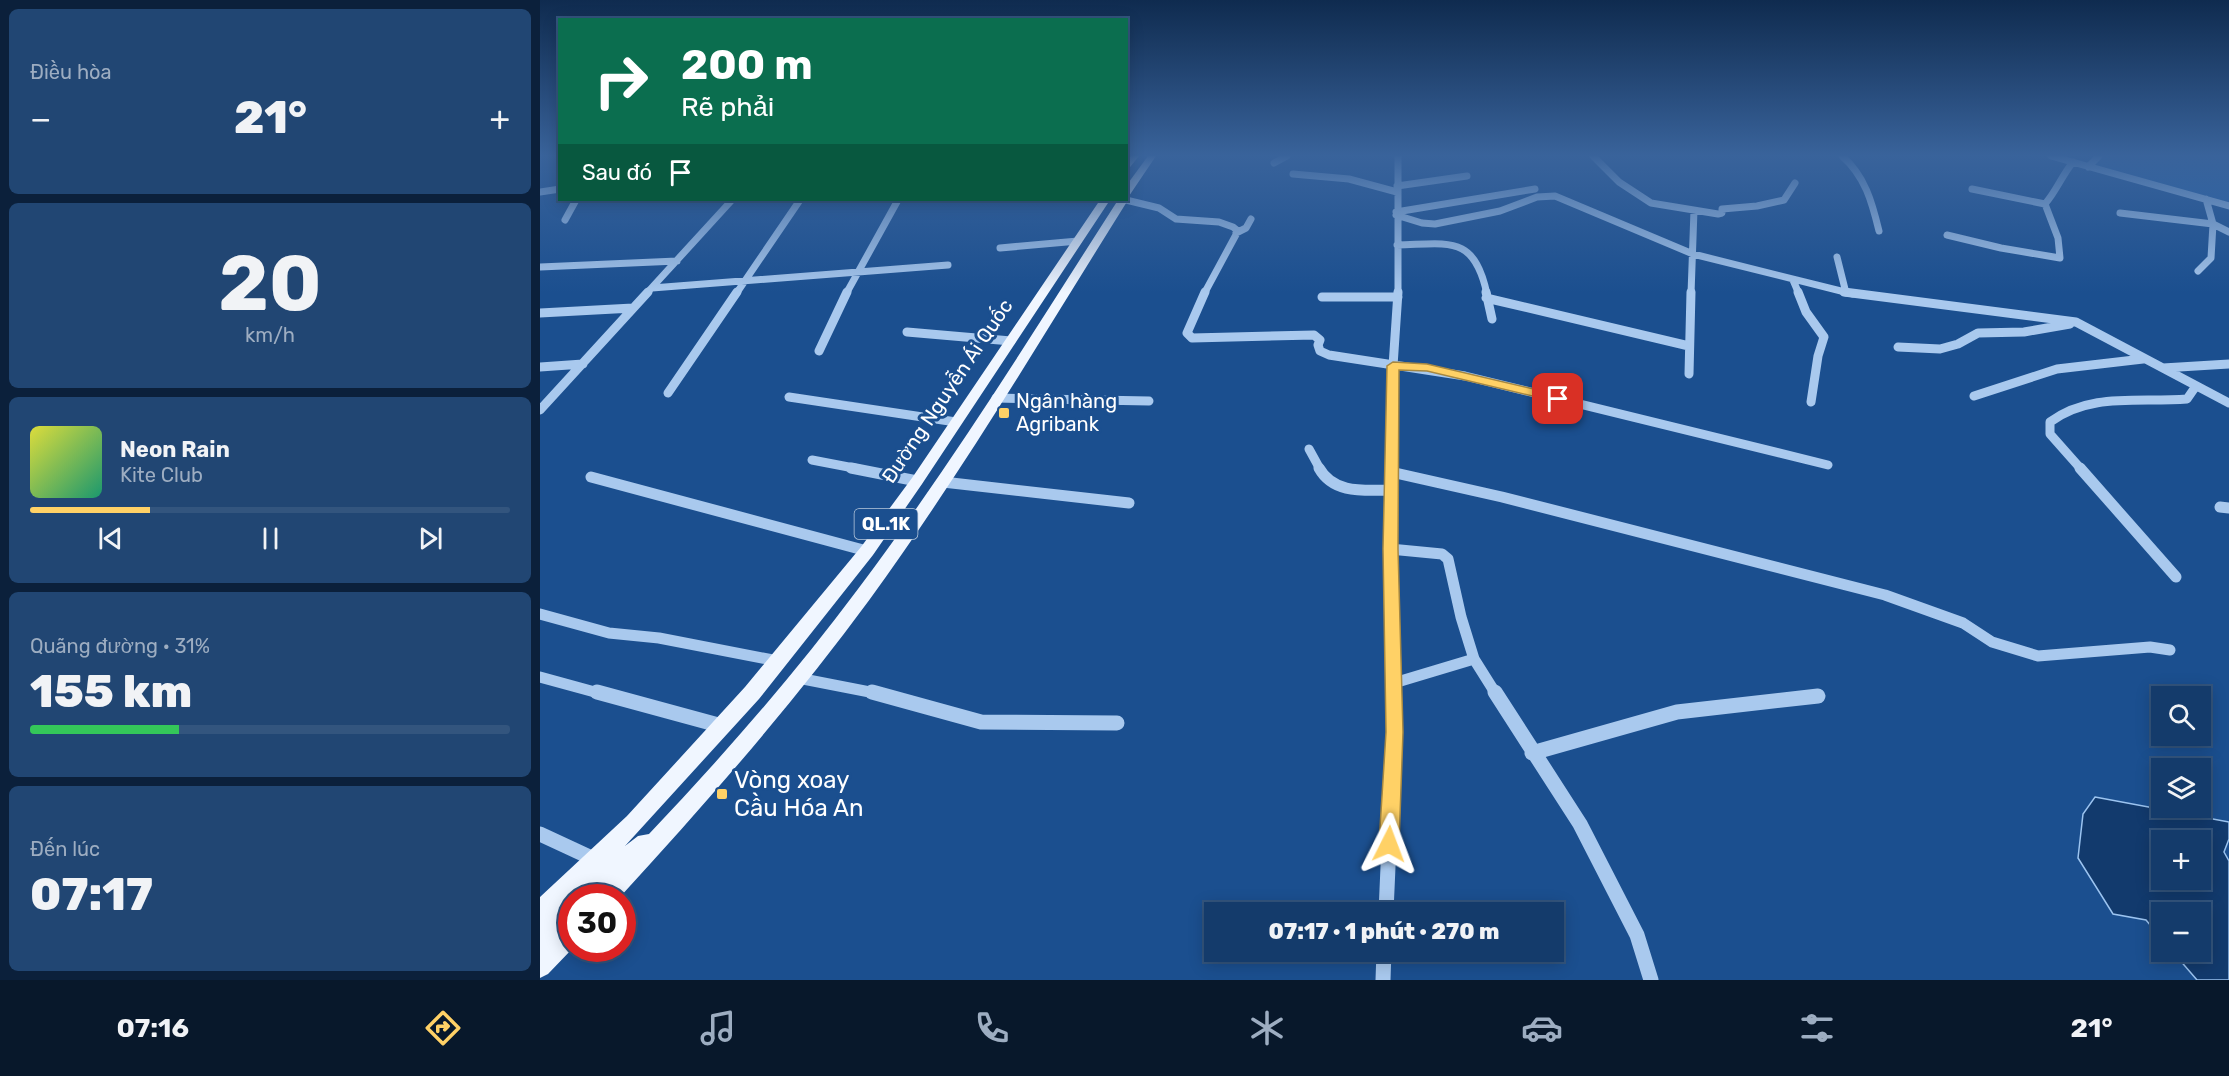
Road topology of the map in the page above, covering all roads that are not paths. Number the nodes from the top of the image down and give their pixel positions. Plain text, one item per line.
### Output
1 (575, 202) edge
2 (730, 202) edge
3 (799, 202) edge
4 (897, 202) edge
5 (1104, 202) edge
6 (1124, 202) edge
7 (1132, 202) edge
8 (1396, 202) edge
9 (1464, 202) edge
10 (1524, 202) edge
11 (1569, 202) edge
12 (1648, 202) edge
13 (1780, 202) edge
14 (1871, 202) edge
15 (2034, 202) edge
16 (2207, 202) edge
17 (2045, 204) joint
18 (1694, 210) junction
19 (2120, 213) dead end
20 (1396, 214) junction
21 (1251, 219) dead end
22 (565, 220) dead end
23 (2213, 224) junction
24 (1879, 231) dead end
25 (2229, 232) edge
26 (1236, 233) junction
27 (1947, 234) dead end
28 (1078, 241) junction
29 (1397, 245) junction
30 (1000, 248) dead end
31 (1693, 254) junction
32 (1837, 257) dead end
33 (677, 261) junction
34 (948, 264) dead end
35 (540, 267) edge
36 (2198, 271) dead end
37 (858, 272) junction
38 (1793, 280) junction
39 (744, 282) junction
40 (652, 288) junction
41 (1846, 293) junction
42 (1322, 297) dead end
43 (1398, 297) junction
44 (1486, 298) junction
45 (633, 308) junction
46 (540, 313) edge
47 (1492, 319) dead end
48 (2076, 322) junction
49 (907, 332) dead end
50 (1011, 341) junction
51 (1689, 346) junction
52 (1898, 347) dead end
53 (819, 351) dead end
54 (2143, 359) junction
55 (583, 364) junction
56 (2229, 364) edge
57 (1393, 366) junction
58 (540, 367) edge
59 (2161, 369) junction
60 (1689, 374) dead end
61 (2196, 386) junction
62 (668, 393) dead end
63 (1974, 396) dead end
64 (789, 397) dead end
65 (972, 398) junction
66 (996, 398) junction
67 (1149, 401) dead end
68 (1811, 402) dead end
69 (2229, 403) edge
70 (540, 410) edge
71 (956, 422) junction
72 (1309, 449) dead end
73 (812, 460) dead end
74 (1828, 465) dead end
75 (1391, 472) junction
76 (591, 477) dead end
77 (917, 481) junction
78 (943, 482) junction
79 (1393, 490) junction
80 (1129, 503) dead end
81 (1390, 549) junction
82 (867, 551) junction
83 (2176, 577) dead end
84 (540, 614) edge
85 (2170, 650) dead end
86 (1474, 659) junction
87 (778, 661) junction
88 (540, 677) edge
89 (798, 678) junction
90 (1394, 683) junction
91 (1818, 696) dead end
92 (1117, 723) dead end
93 (722, 726) junction
94 (1532, 753) junction
95 (540, 834) edge
96 (601, 878) edge
97 (1386, 902) edge
98 (540, 912) edge
99 (558, 920) edge
100 (540, 937) edge
101 (558, 947) edge
102 (1384, 962) edge
103 (540, 966) edge
104 (1383, 980) edge
105 (1651, 980) edge

1 - 22 street
2 - 33 street
3 - 39 street
4 - 37 street
5 - 28 main road, Đường Nguyễn Ái Quốc / QL.1K
6 - 66 main road, Đường Nguyễn Ái Quốc / QL.1K
7 - 26 street
8 - 20 street
9 - 20 street
10 - 20 street
11 - 31 street
12 - 18 street
13 - 18 street
14 - 24 street
15 - 17 street
16 - 23 street
17 - 27 street
18 - 31 street
19 - 23 street
20 - 29 street
21 - 26 street
23 - 25 street
23 - 36 street
26 - 57 street
28 - 30 street
28 - 50 main road, Đường Nguyễn Ái Quốc / QL.1K
29 - 43 street
29 - 44 street
31 - 38 street
31 - 51 street
32 - 41 street
33 - 35 street
33 - 40 street
34 - 37 street
37 - 39 street
37 - 53 street
38 - 41 street
38 - 68 street
39 - 40 street
39 - 62 street
40 - 45 street
41 - 48 street
42 - 43 street
43 - 57 street
44 - 47 street
44 - 51 street
45 - 46 street
45 - 55 street
48 - 52 street
48 - 54 street
49 - 50 street
50 - 65 main road, Đường Nguyễn Ái Quốc / QL.1K
51 - 60 street
54 - 59 street
54 - 63 street
55 - 58 street
55 - 70 street
56 - 59 street
57 - 74 street
57 - 75 street
59 - 61 street
61 - 69 street
61 - 83 street
64 - 71 street
65 - 66 main road
65 - 71 main road, Đường Nguyễn Ái Quốc / QL.1K
66 - 67 street
66 - 78 main road, Đường Nguyễn Ái Quốc / QL.1K
71 - 77 main road, Đường Nguyễn Ái Quốc / QL.1K
72 - 79 street
73 - 77 street
75 - 79 street
75 - 85 street
76 - 82 street
77 - 82 main road, Đường Nguyễn Ái Quốc / QL.1K
78 - 80 street
78 - 89 main road, Đường Nguyễn Ái Quốc / QL.1K
79 - 81 street
81 - 86 street
81 - 90 street
82 - 87 main road, Đường Nguyễn Ái Quốc / QL.1K
84 - 87 street
86 - 90 street
86 - 94 street
87 - 93 main road, Đường Nguyễn Ái Quốc / QL.1K
88 - 93 street
89 - 92 street
89 - 96 main road, Đường Nguyễn Ái Quốc / QL.1K
90 - 97 street
91 - 94 street
93 - 96 main road, Đường Nguyễn Ái Quốc / QL.1K
94 - 105 street
95 - 96 street
96 - 98 main road, Đường Nguyễn Ái Quốc / QL.1K
99 - 100 main road
101 - 103 main road
102 - 104 street

